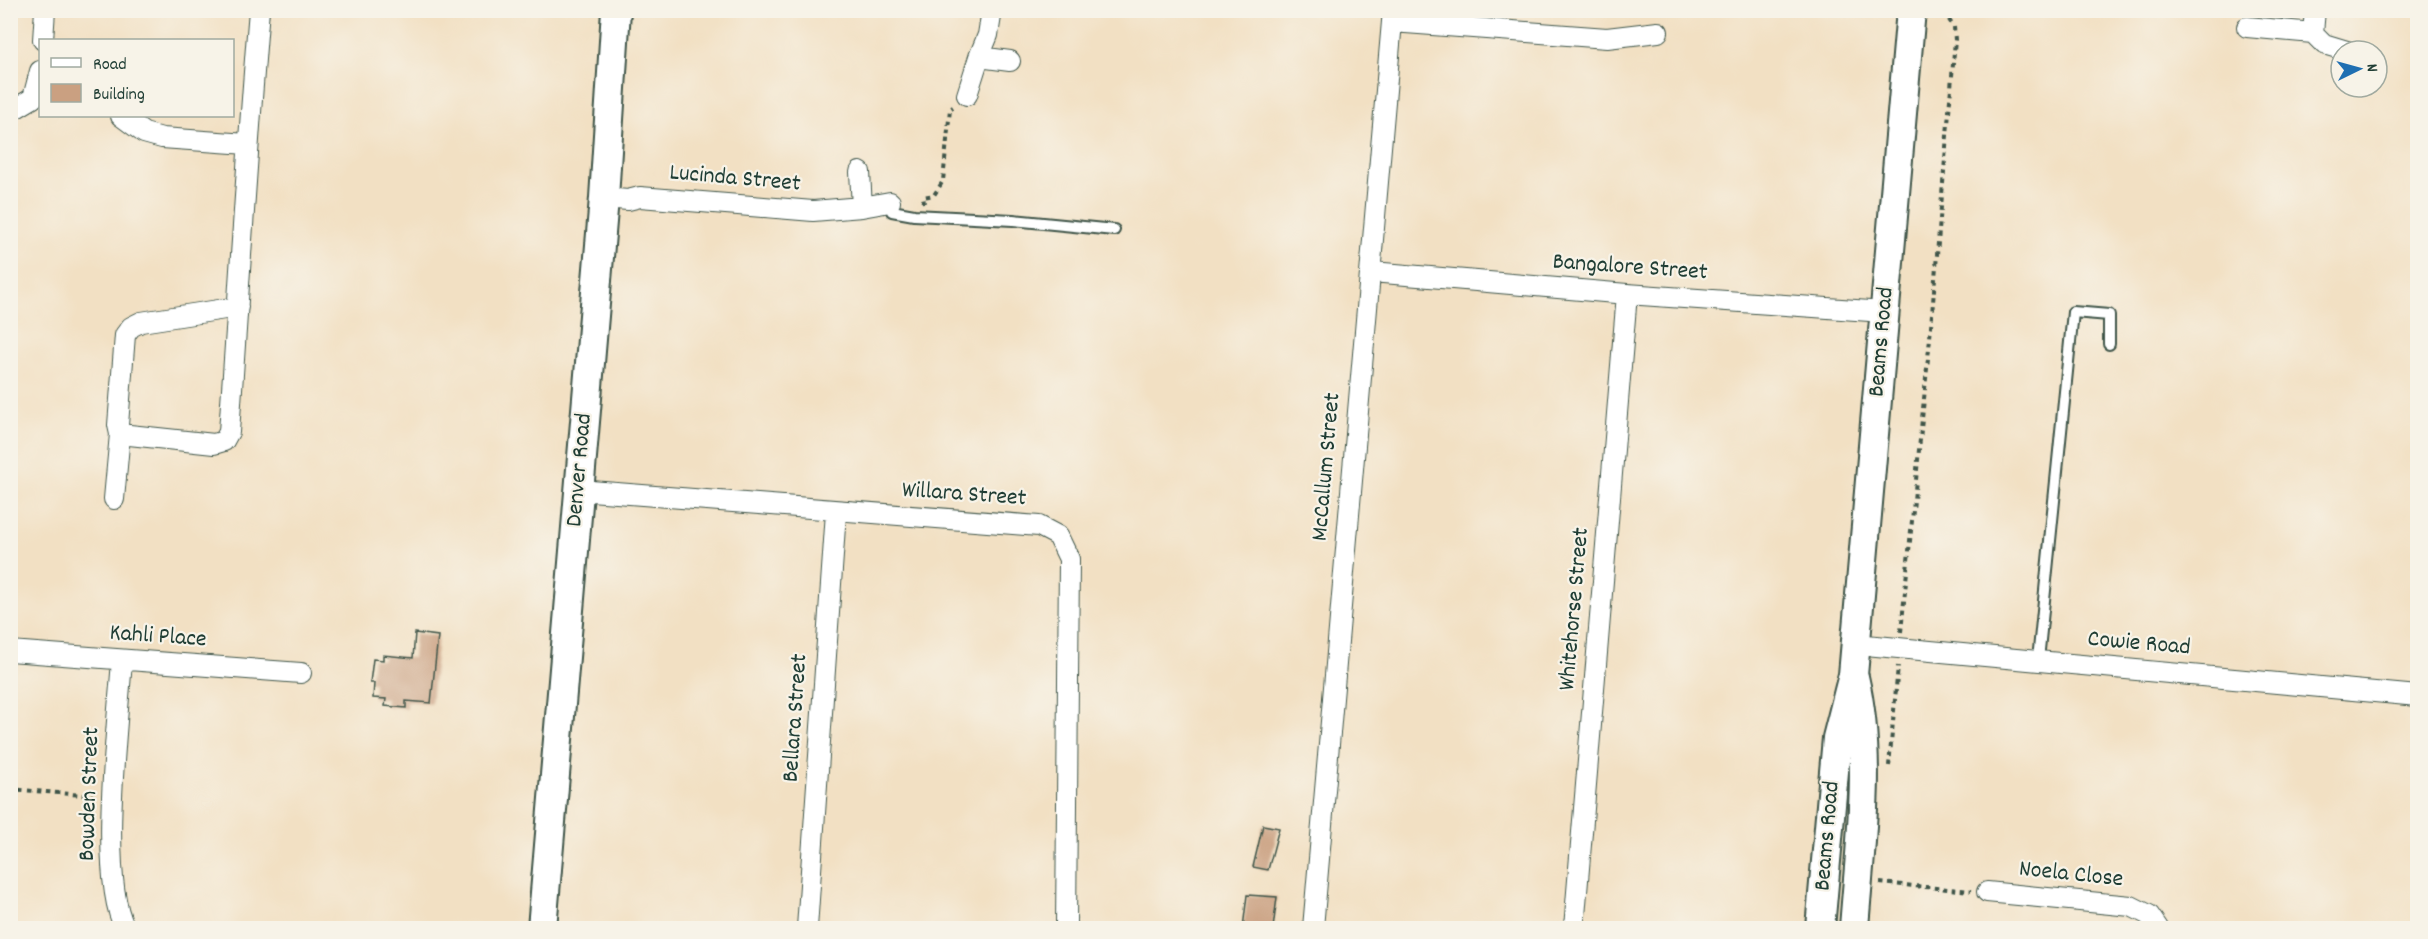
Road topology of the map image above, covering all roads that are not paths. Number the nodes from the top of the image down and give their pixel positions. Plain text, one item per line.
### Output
1 (45, 10) edge
2 (259, 10) edge
3 (616, 10) edge
4 (992, 10) edge
5 (1911, 10) edge
6 (2315, 10) edge
7 (1392, 16) edge
8 (2247, 27) dead end
9 (1658, 32) dead end
10 (2313, 33) junction
11 (43, 39) edge
12 (2329, 46) edge
13 (979, 57) junction
14 (1010, 61) dead end
15 (39, 81) edge
16 (968, 95) road end
17 (10, 108) edge
18 (123, 117) edge
19 (248, 144) junction
20 (860, 172) dead end
21 (604, 198) junction
22 (890, 202) joint
23 (862, 207) junction
24 (1114, 230) dead end
25 (1372, 272) junction
26 (1627, 294) junction
27 (238, 307) junction
28 (1884, 312) junction
29 (2109, 344) dead end
30 (120, 434) junction
31 (578, 490) junction
32 (114, 499) dead end
33 (836, 512) junction
34 (1856, 644) junction
35 (10, 651) edge
36 (122, 660) junction
37 (2038, 660) junction
38 (301, 673) dead end
39 (1853, 675) junction
40 (2418, 696) edge
41 (1987, 892) road end
42 (2154, 922) edge
43 (125, 928) edge
44 (542, 928) edge
45 (807, 928) edge
46 (1066, 928) edge
47 (1313, 928) edge
48 (1574, 928) edge
49 (1820, 928) edge
50 (1854, 928) edge

1 - 11 street
2 - 19 street
3 - 21 main road, Denver Road
4 - 13 street
5 - 28 main road, Beams Road
6 - 10 street
7 - 9 street
7 - 25 street, McCallum Street
8 - 10 street
10 - 12 street
13 - 14 street
13 - 16 street
15 - 17 street
18 - 19 street
19 - 27 street
20 - 23 street
21 - 23 street, Lucinda Street
21 - 31 main road, Denver Road
22 - 23 street, Lucinda Street
22 - 24 lane
25 - 26 street, Bangalore Street
25 - 47 street, McCallum Street
26 - 28 street, Bangalore Street
26 - 48 street, Whitehorse Street
27 - 30 street
27 - 30 street
28 - 34 main road, Beams Road
29 - 37 lane
30 - 32 street
31 - 33 street, Willara Street
31 - 44 main road, Denver Road
33 - 45 street, Bellara Street
33 - 46 street, Willara Street
34 - 37 street, Cowie Road
34 - 39 main road, Beams Road
35 - 36 street, Kahli Place
36 - 38 street, Kahli Place
36 - 43 street, Bowden Street
37 - 40 street, Cowie Road
39 - 49 main road, Beams Road
39 - 50 main road, Beams Road
41 - 42 street, Noela Close

